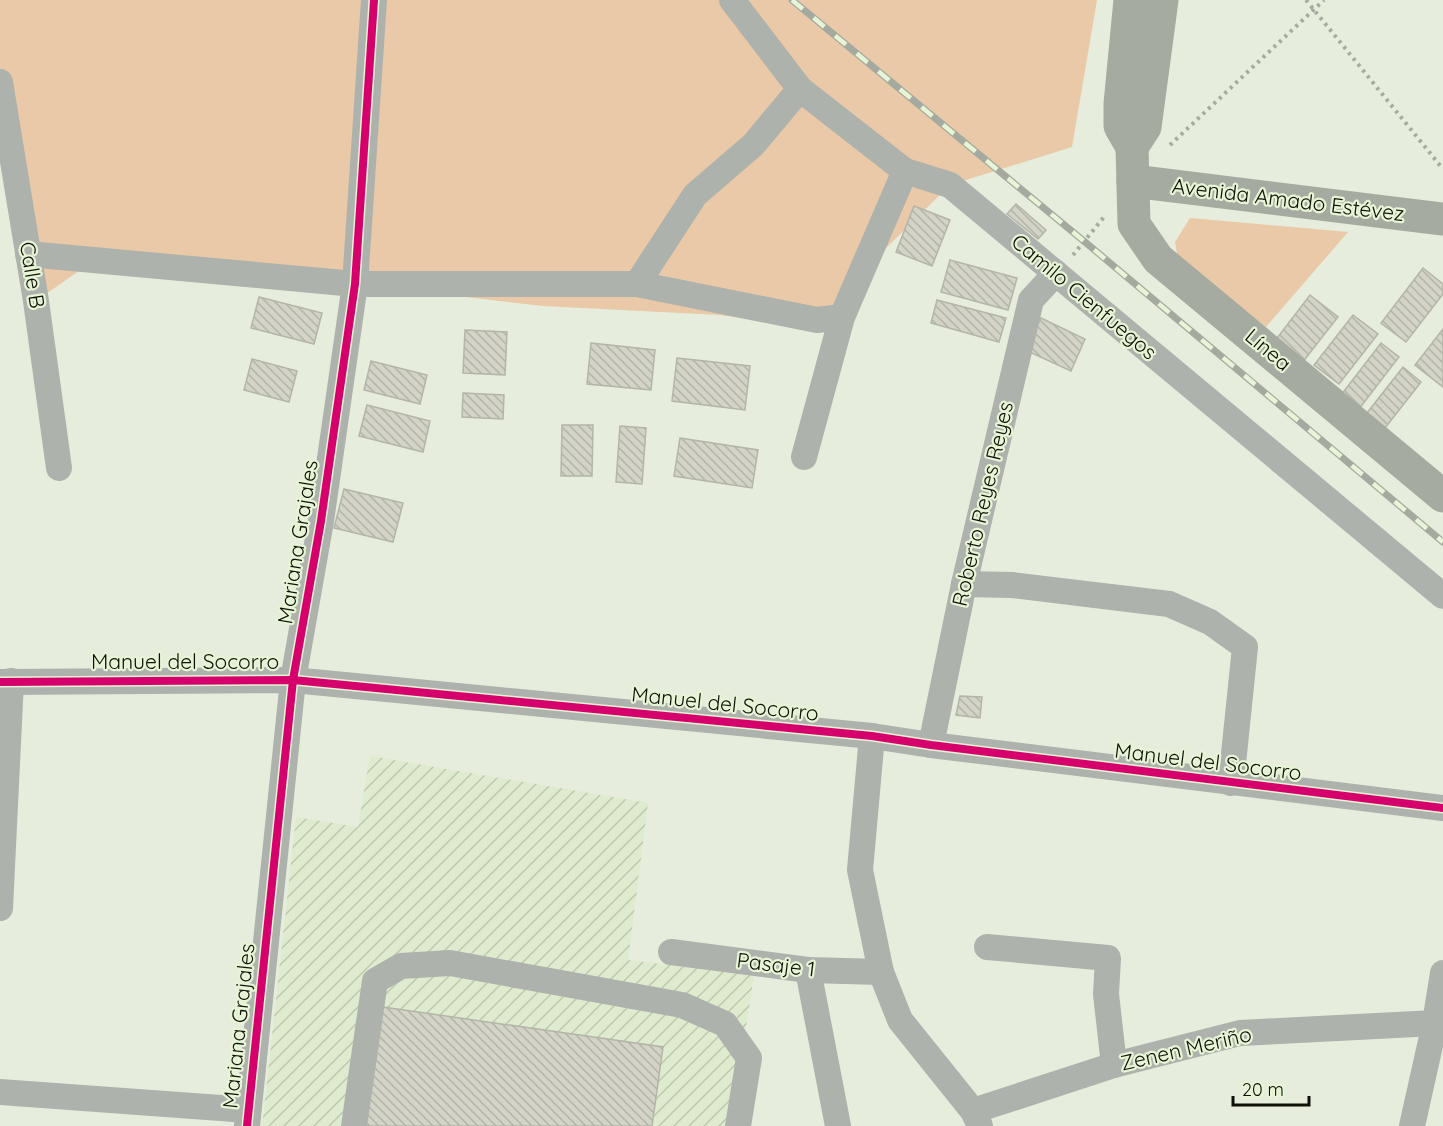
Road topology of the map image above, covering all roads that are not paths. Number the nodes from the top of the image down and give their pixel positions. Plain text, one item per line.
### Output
1 (374, 0) edge
2 (732, 0) edge
3 (1130, 0) edge
4 (1162, 0) edge
5 (0, 82) edge
6 (800, 89) junction
7 (1132, 147) junction
8 (905, 171) junction
9 (1133, 181) junction
10 (1443, 219) edge
11 (28, 254) junction
12 (1056, 273) junction
13 (355, 284) junction
14 (637, 284) junction
15 (843, 317) junction
16 (804, 457) dead end
17 (59, 468) dead end
18 (1443, 496) edge
19 (964, 584) junction
20 (1443, 596) edge
21 (293, 680) junction
22 (5, 681) edge
23 (872, 736) junction
24 (931, 745) junction
25 (1231, 783) junction
26 (1443, 808) edge
27 (0, 908) edge
28 (987, 947) dead end
29 (672, 952) dead end
30 (808, 970) junction
31 (881, 972) junction
32 (1443, 973) edge
33 (1439, 1024) edge
34 (1114, 1065) junction
35 (0, 1092) edge
36 (247, 1118) edge
37 (976, 1119) edge
38 (354, 1126) edge
39 (738, 1126) edge
40 (838, 1126) edge
41 (1412, 1126) edge

1 - 13 street, Mariana Grajales
2 - 6 street, Camilo Cienfuegos
3 - 7 main road
4 - 7 main road
5 - 11 street, Calle B
6 - 8 street, Camilo Cienfuegos
6 - 14 street
7 - 9 main road, Línea
8 - 12 street, Camilo Cienfuegos
8 - 15 street
9 - 10 main road, Avenida Amado Estévez
9 - 18 main road, Línea
11 - 13 street
11 - 17 street, Calle B
12 - 19 street, Roberto Reyes Reyes
12 - 20 street, Camilo Cienfuegos
13 - 14 street
13 - 21 street, Mariana Grajales
14 - 15 street
15 - 16 street
19 - 24 street, Roberto Reyes Reyes
19 - 25 street
21 - 22 street, Manuel del Socorro
21 - 23 street, Manuel del Socorro
21 - 36 street, Mariana Grajales
22 - 27 street
23 - 24 street, Manuel del Socorro
23 - 31 street
24 - 25 street, Manuel del Socorro
25 - 26 street, Manuel del Socorro
28 - 34 street
29 - 30 street, Pasaje 1
30 - 31 street, Pasaje 1
30 - 40 street
31 - 37 street
32 - 33 street
33 - 34 street, Zenen Meriño
33 - 41 street
34 - 37 street, Zenen Meriño
35 - 36 street
38 - 39 street

